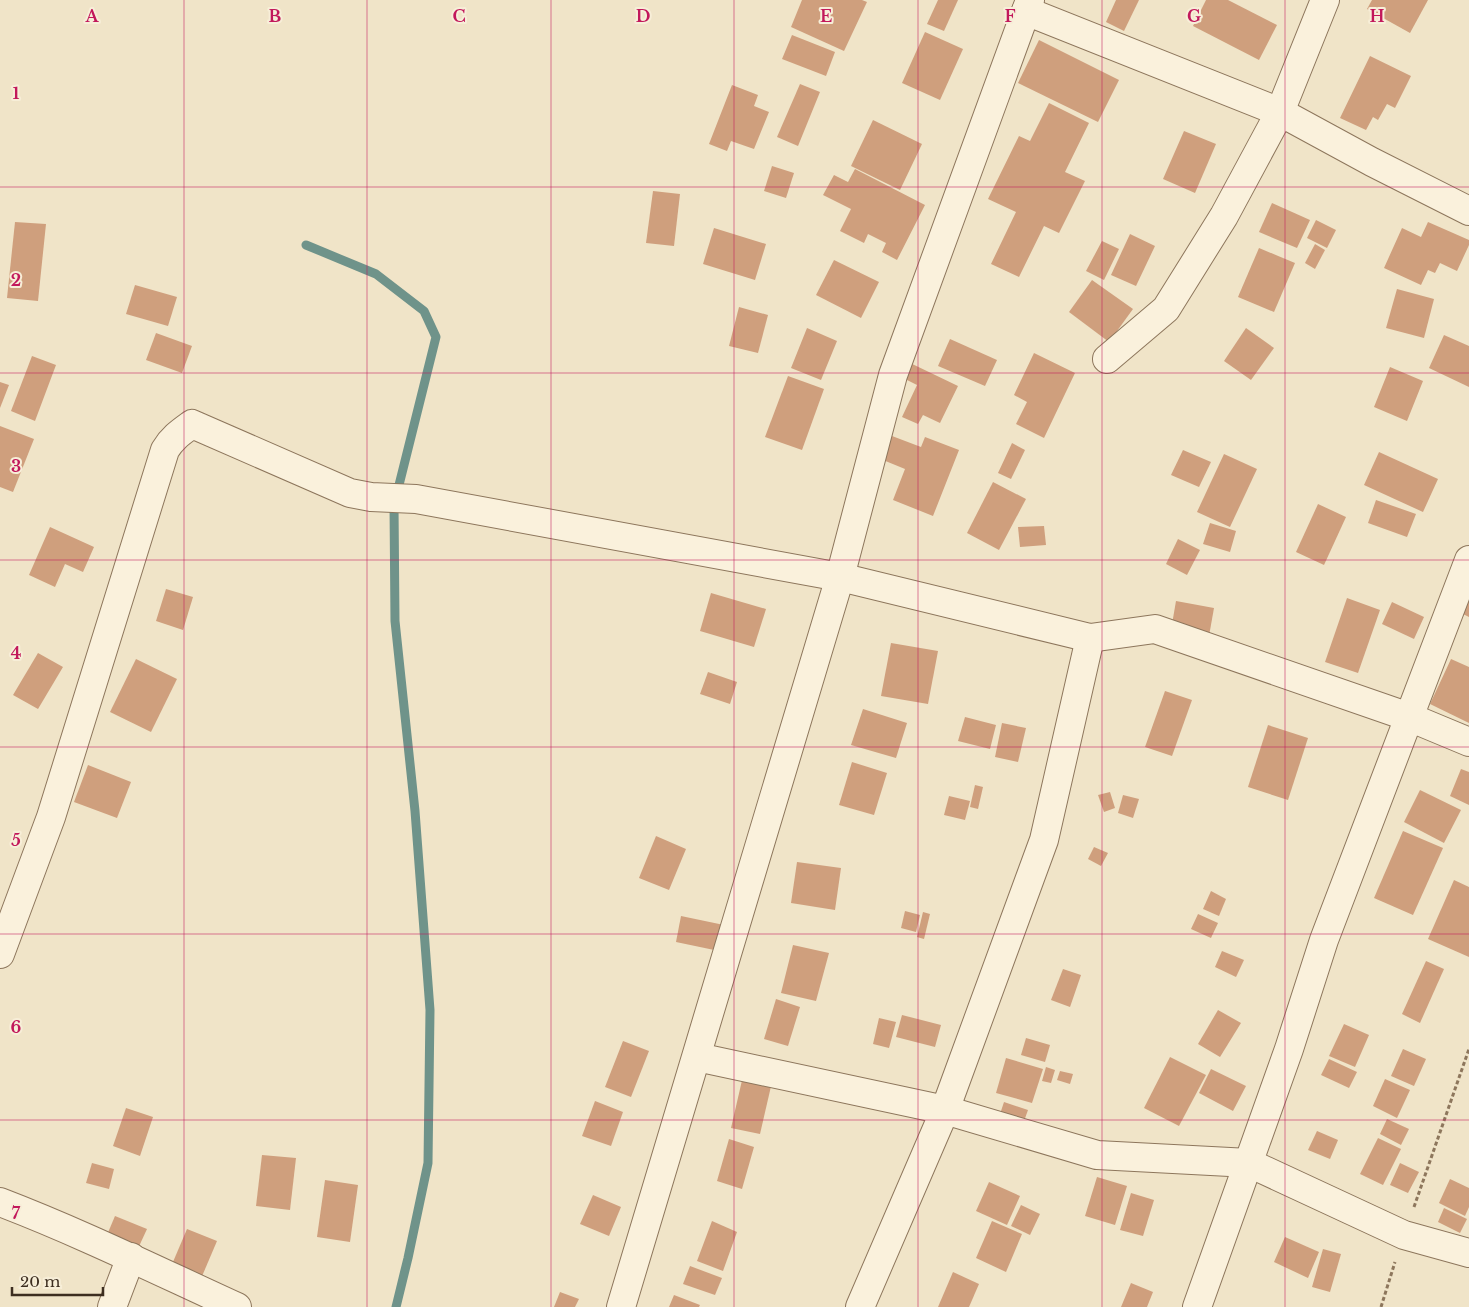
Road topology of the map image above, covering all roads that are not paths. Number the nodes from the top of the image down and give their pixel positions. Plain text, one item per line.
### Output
1 (1325, 0) edge
2 (1028, 6) edge
3 (1280, 112) junction
4 (1469, 211) edge
5 (1107, 359) dead end
6 (1469, 560) edge
7 (840, 577) junction
8 (1090, 638) junction
9 (1409, 717) junction
10 (1469, 742) edge
11 (0, 954) edge
12 (697, 1057) junction
13 (945, 1110) junction
14 (1249, 1163) junction
15 (0, 1202) edge
16 (1469, 1253) edge
17 (131, 1258) junction
18 (112, 1307) edge
19 (237, 1307) edge
20 (621, 1307) edge
21 (860, 1307) edge
22 (1197, 1307) edge

1 - 3 street
2 - 3 street
2 - 7 street
3 - 4 street
3 - 5 street
6 - 9 street
7 - 8 street
7 - 11 street
7 - 12 street
8 - 9 street
8 - 13 street
9 - 10 street
9 - 14 street
12 - 13 street
12 - 20 street
13 - 14 street
13 - 21 street
14 - 16 street
14 - 22 street
15 - 17 street
17 - 18 street
17 - 19 street

